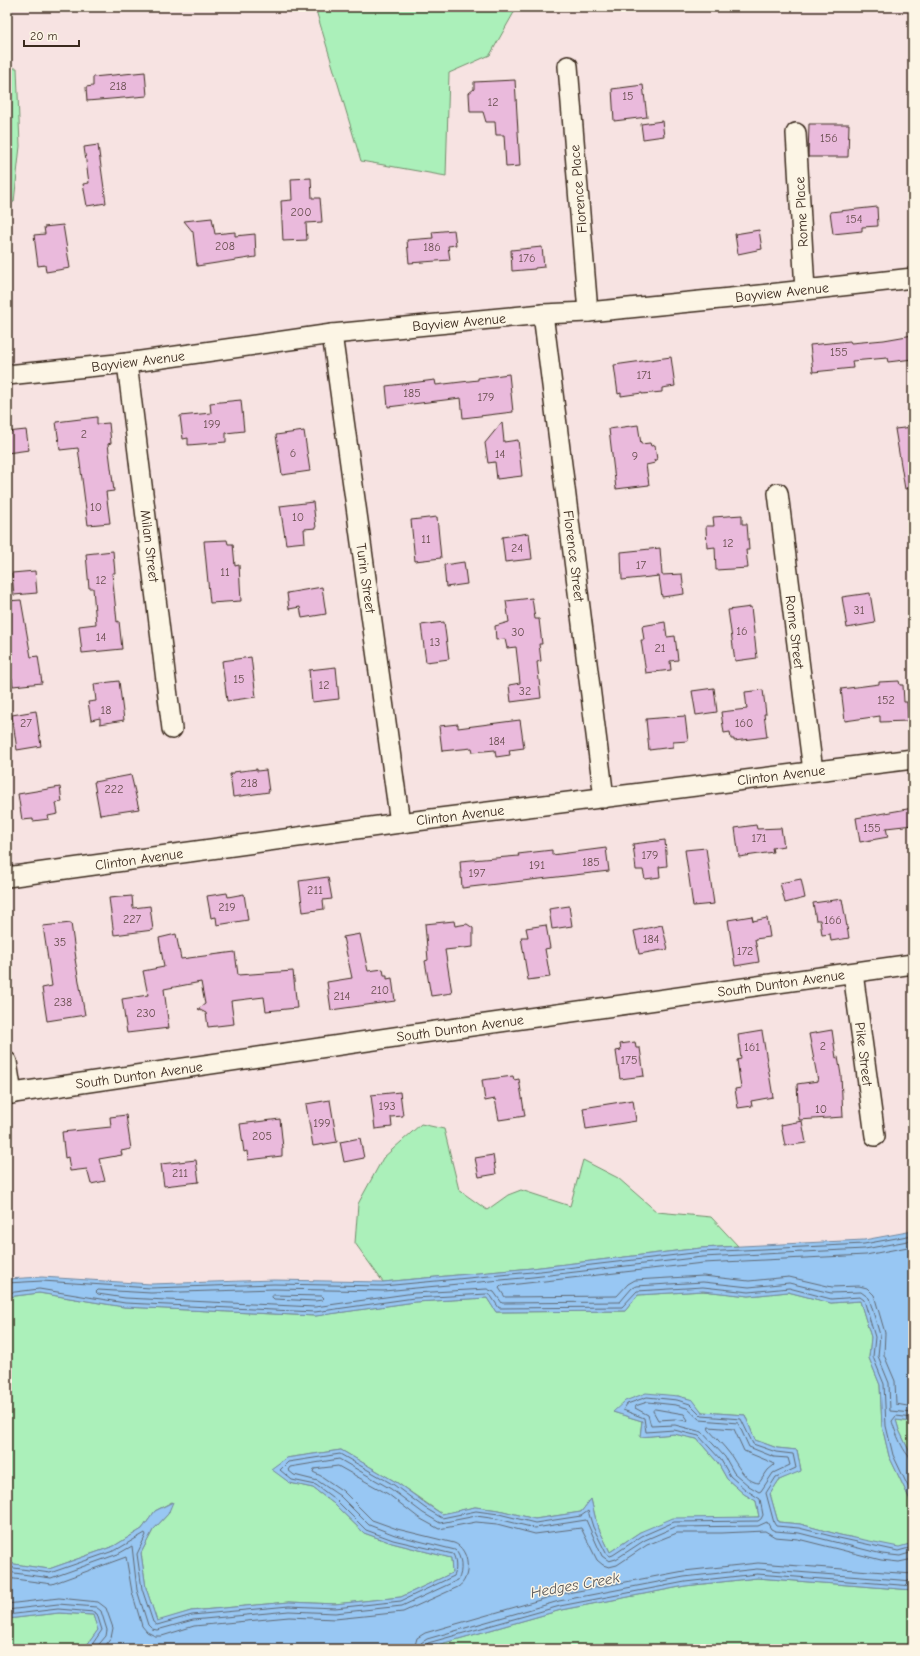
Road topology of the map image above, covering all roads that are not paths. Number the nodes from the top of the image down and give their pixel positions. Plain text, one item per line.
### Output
1 (568, 66) dead end
2 (796, 133) dead end
3 (913, 278) edge
4 (805, 290) junction
5 (588, 312) junction
6 (543, 314) junction
7 (332, 334) junction
8 (127, 364) junction
9 (7, 375) edge
10 (778, 493) dead end
11 (172, 729) dead end
12 (913, 759) edge
13 (813, 771) junction
14 (604, 798) junction
15 (400, 823) junction
16 (7, 877) edge
17 (913, 964) edge
18 (853, 973) junction
19 (7, 1062) edge
20 (10, 1094) edge
21 (875, 1136) dead end

1 - 5 street, Florence Place
2 - 4 street, Rome Place
3 - 4 street, Bayview Avenue
4 - 5 street, Bayview Avenue
5 - 6 street, Bayview Avenue
6 - 7 street, Bayview Avenue
6 - 14 street, Florence Street
7 - 8 street, Bayview Avenue
7 - 15 street, Turin Street
8 - 9 street, Bayview Avenue
8 - 11 street, Milan Street
10 - 13 street, Rome Street
12 - 13 street, Clinton Avenue
13 - 14 street, Clinton Avenue
14 - 15 street, Clinton Avenue
15 - 16 street, Clinton Avenue
17 - 18 street, South Dunton Avenue
18 - 20 street, South Dunton Avenue
18 - 21 street, Pike Street
19 - 20 street

